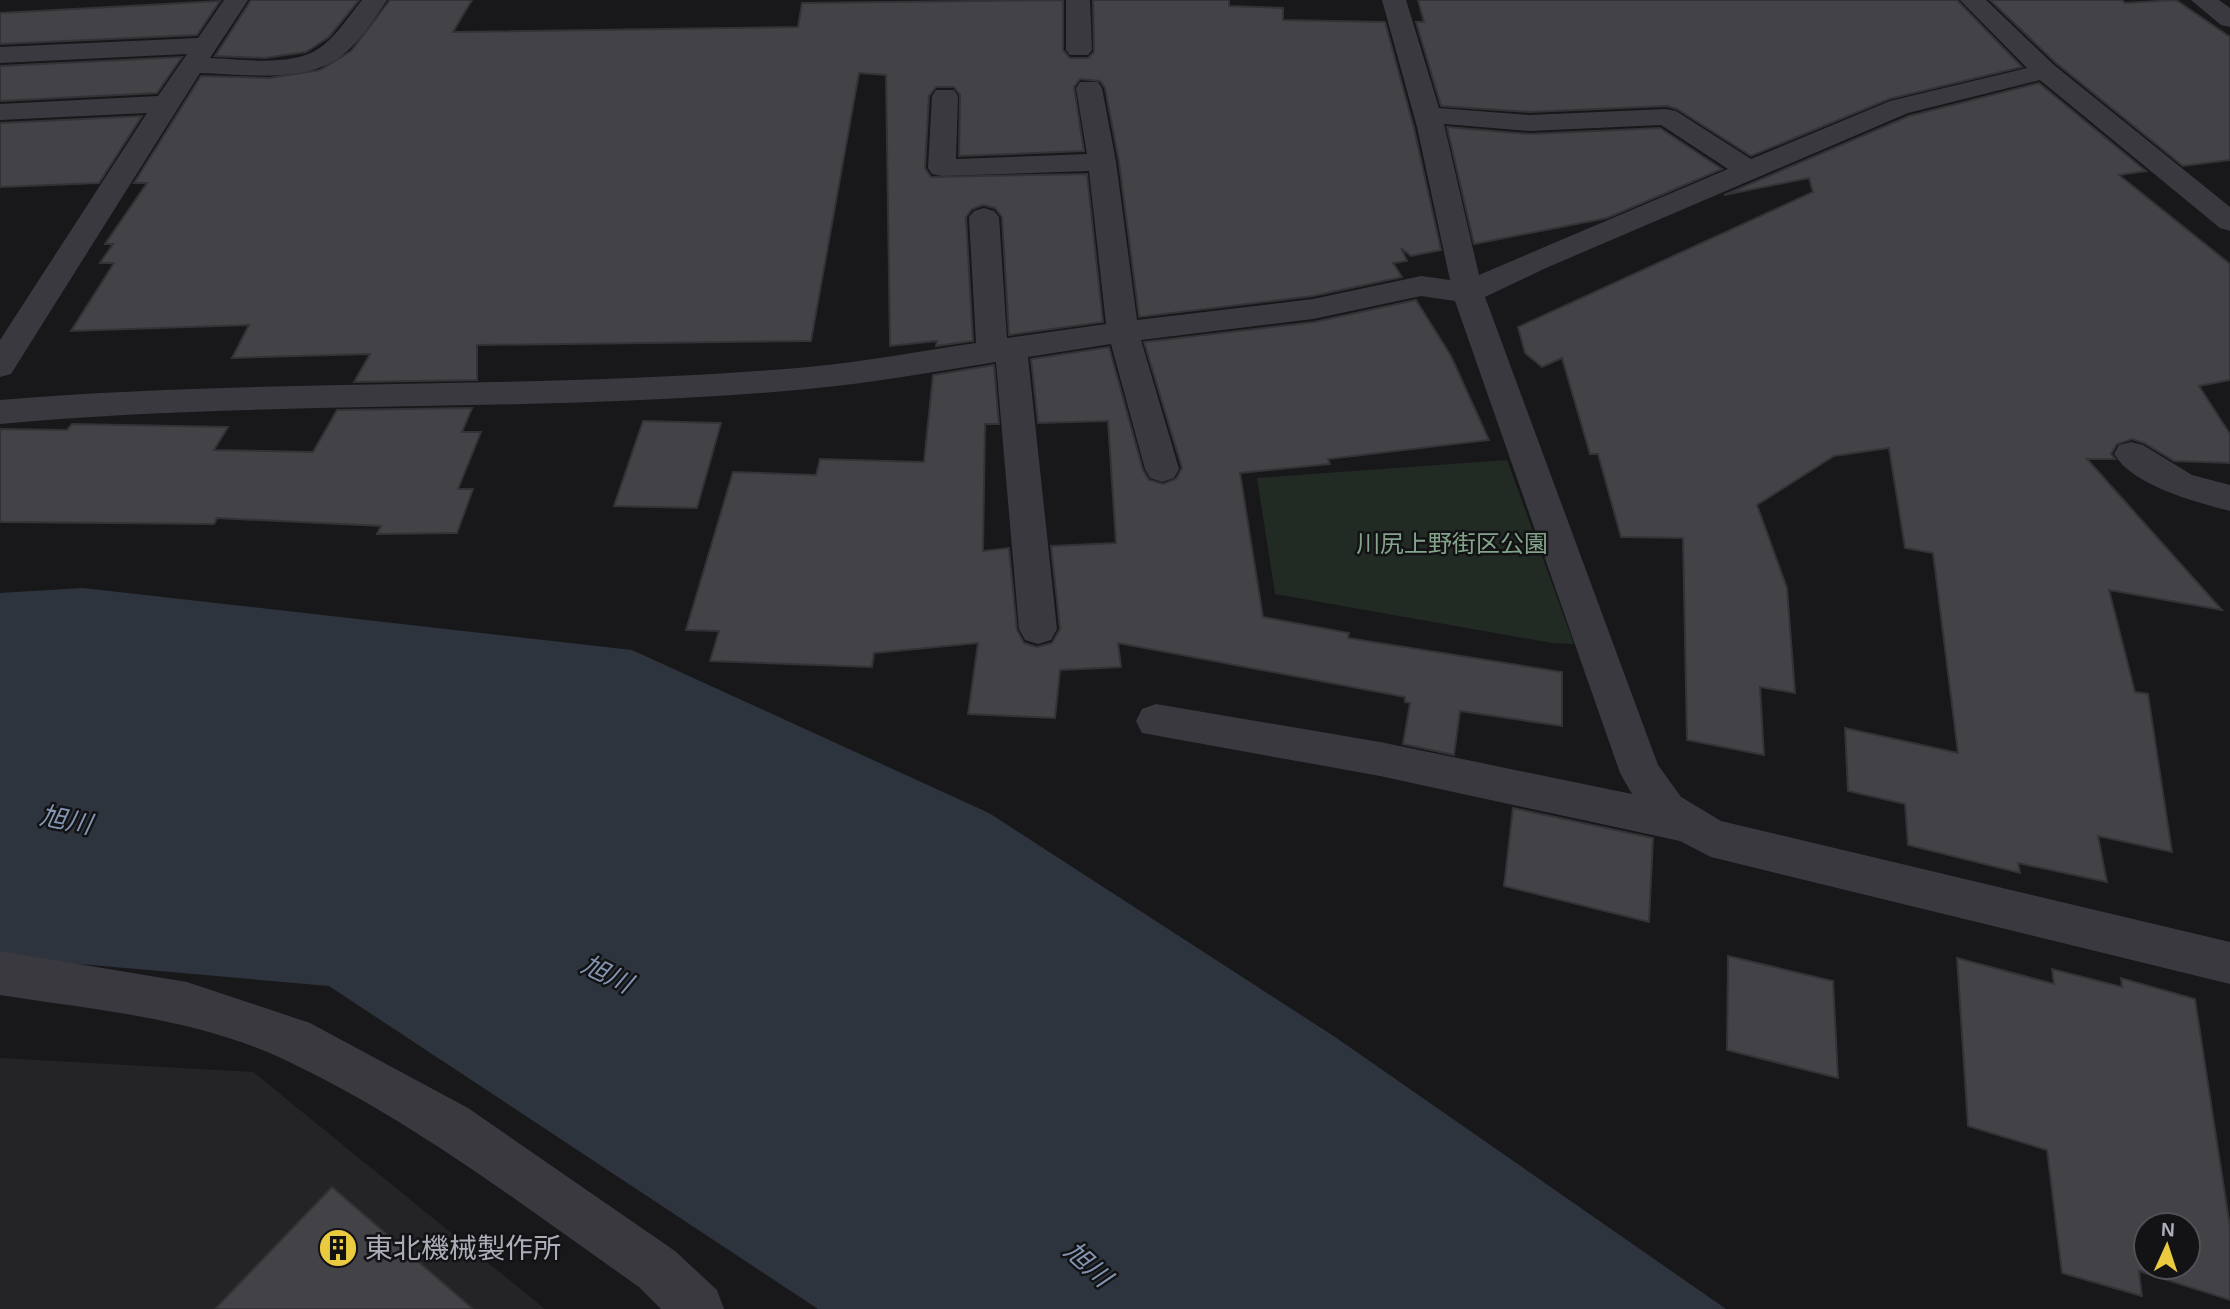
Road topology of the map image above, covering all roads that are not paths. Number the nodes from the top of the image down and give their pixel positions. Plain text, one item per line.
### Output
1 (236, 0) edge
2 (375, 0) edge
3 (1078, 0) edge
4 (1394, 0) edge
5 (1972, 0) edge
6 (2203, 0) edge
7 (2230, 20) edge
8 (1079, 50) dead end
9 (0, 55) edge
10 (198, 55) junction
11 (2045, 71) junction
12 (1089, 88) dead end
13 (945, 96) dead end
14 (166, 104) junction
15 (0, 112) edge
16 (1427, 115) junction
17 (1102, 162) junction
18 (1749, 170) junction
19 (984, 217) dead end
20 (2230, 222) edge
21 (1468, 293) junction
22 (1123, 332) junction
23 (1001, 350) junction
24 (0, 366) edge
25 (0, 412) edge
26 (2131, 454) dead end
27 (1163, 469) dead end
28 (2230, 498) edge
29 (1038, 629) dead end
30 (1156, 721) dead end
31 (1690, 825) junction
32 (2230, 963) edge
33 (0, 973) edge
34 (698, 1309) edge

1 - 10 street
2 - 10 street
3 - 8 street
4 - 16 street
5 - 11 street
6 - 7 street
9 - 10 street
10 - 14 street
11 - 18 street
11 - 20 street
12 - 17 street
13 - 17 street
14 - 15 street
14 - 24 street
16 - 18 street
16 - 21 street
17 - 22 street
18 - 21 street
19 - 23 street
21 - 22 street
21 - 31 street
22 - 23 street
22 - 27 street
23 - 25 street
23 - 29 street
26 - 28 street
30 - 31 street
31 - 32 street
33 - 34 street

